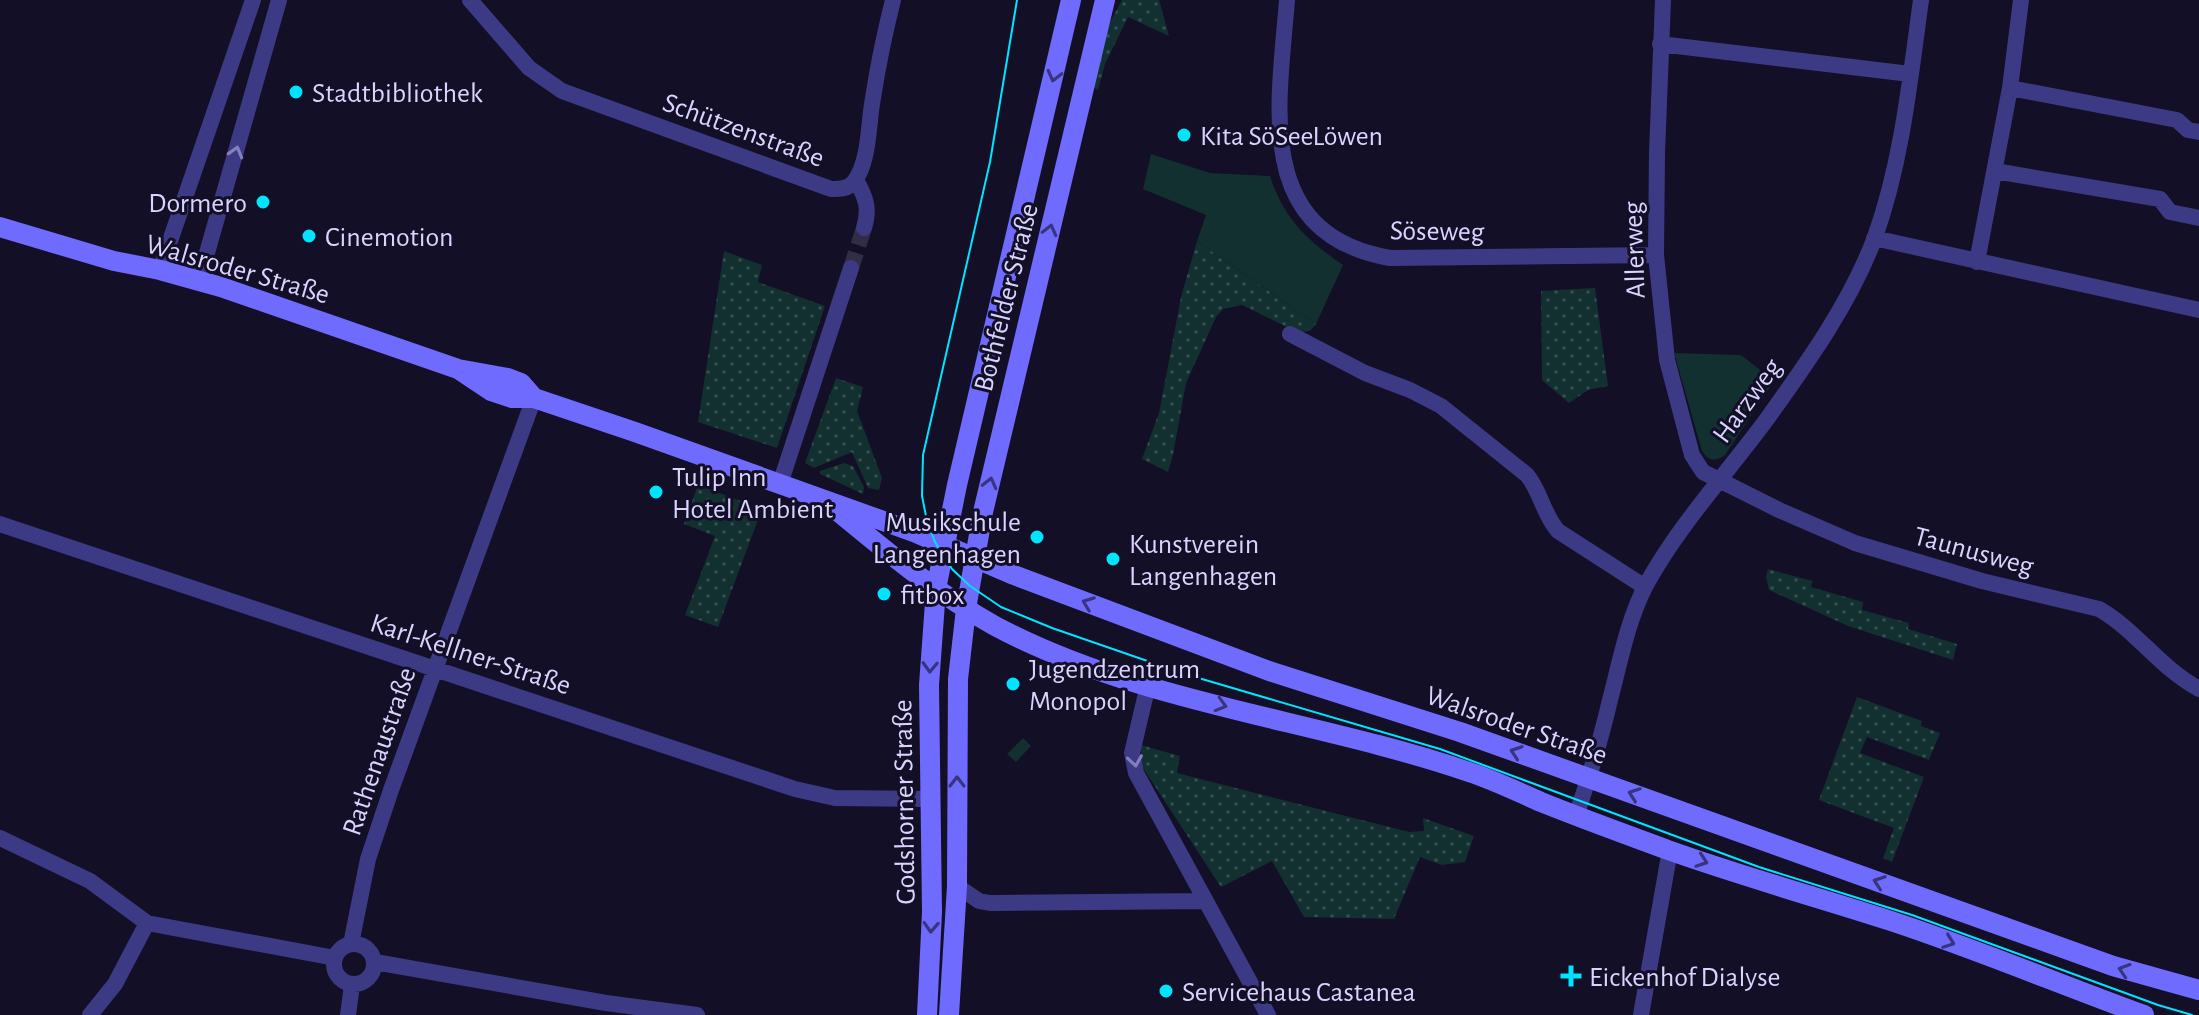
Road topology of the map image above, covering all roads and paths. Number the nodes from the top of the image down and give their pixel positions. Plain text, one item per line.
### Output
1 (253, 0) edge
2 (279, 0) edge
3 (470, 0) edge
4 (893, 0) edge
5 (1071, 0) edge
6 (1105, 0) edge
7 (1287, 0) edge
8 (1663, 0) edge
9 (1921, 0) edge
10 (2021, 0) edge
11 (1660, 44) junction
12 (1910, 74) junction
13 (2010, 88) junction
14 (2199, 132) edge
15 (1995, 171) junction
16 (856, 180) junction
17 (2199, 218) edge
18 (0, 227) edge
19 (864, 228) tunnel mouth
20 (1874, 238) junction
21 (1656, 255) junction
22 (1977, 262) junction
23 (851, 268) tunnel mouth
24 (160, 270) junction
25 (199, 281) junction
26 (2199, 310) edge
27 (1290, 334) dead end
28 (534, 398) junction
29 (1719, 481) junction
30 (780, 484) junction
31 (822, 499) junction
32 (0, 524) edge
33 (944, 546) junction
34 (974, 559) junction
35 (1645, 587) junction
36 (936, 589) junction
37 (966, 609) junction
38 (435, 668) junction
39 (1148, 685) junction
40 (2199, 689) edge
41 (1589, 778) junction
42 (930, 799) junction
43 (1576, 816) junction
44 (0, 838) edge
45 (1670, 850) junction
46 (957, 886) junction
47 (1204, 901) junction
48 (147, 923) junction
49 (351, 944) junction
50 (335, 958) junction
51 (375, 962) junction
52 (352, 985) junction
53 (2199, 990) edge
54 (90, 1015) edge
55 (348, 1015) edge
56 (697, 1015) edge
57 (927, 1015) edge
58 (949, 1015) edge
59 (1268, 1015) edge
60 (1641, 1015) edge
61 (2144, 1015) edge

1 - 24 street
25 -> 2 street
3 - 16 street, Schützenstraße
4 - 16 street, Schützenstraße
5 -> 33 main road, Bothfelder Straße
34 -> 6 main road, Bothfelder Straße
7 - 21 street, Söseweg
8 - 11 street, Allerweg
9 - 12 street, Harzweg
10 - 13 street
11 - 12 street
11 - 21 street, Allerweg
12 - 20 street, Harzweg
13 - 14 street
13 - 15 street
15 - 17 street
15 - 22 street
16 - 19 street
18 - 24 main road, Walsroder Straße
20 - 22 street
20 - 29 street, Harzweg
21 - 29 street, Allerweg
22 - 26 street
23 - 30 street
24 - 25 main road, Walsroder Straße
25 - 28 main road, Walsroder Straße
27 - 35 street
28 - 30 main road, Walsroder Straße
28 - 38 street, Rathenaustraße
29 - 35 street, Harzweg
29 - 40 street, Taunusweg
30 - 31 main road, Walsroder Straße
31 - 33 main road, Walsroder Straße
31 - 36 main road, Walsroder Straße
32 - 38 street, Karl-Kellner-Straße
33 - 34 main road, Walsroder Straße
33 - 36 main road, Bothfelder Straße
34 - 37 main road, Bothfelder Straße
41 -> 34 main road, Walsroder Straße
35 - 41 street, Harzweg
36 - 37 main road, Walsroder Straße
36 -> 42 main road, Godshorner Straße
37 - 39 main road, Walsroder Straße
46 -> 37 main road, Godshorner Straße
38 - 42 street, Karl-Kellner-Straße
38 - 49 street, Rathenaustraße
39 -> 43 main road, Walsroder Straße
39 -> 47 street
41 - 43 street, Harzweg
53 -> 41 main road, Walsroder Straße
42 -> 57 main road, Godshorner Straße
43 - 45 main road, Walsroder Straße
44 - 48 street
45 - 60 street
45 -> 61 main road, Walsroder Straße
46 - 47 street
46 - 58 main road, Godshorner Straße
47 - 59 street
48 - 50 street
48 - 54 street
49 - 50 street
49 - 51 street
50 - 52 street
51 - 52 street
51 - 56 street
52 - 55 street

